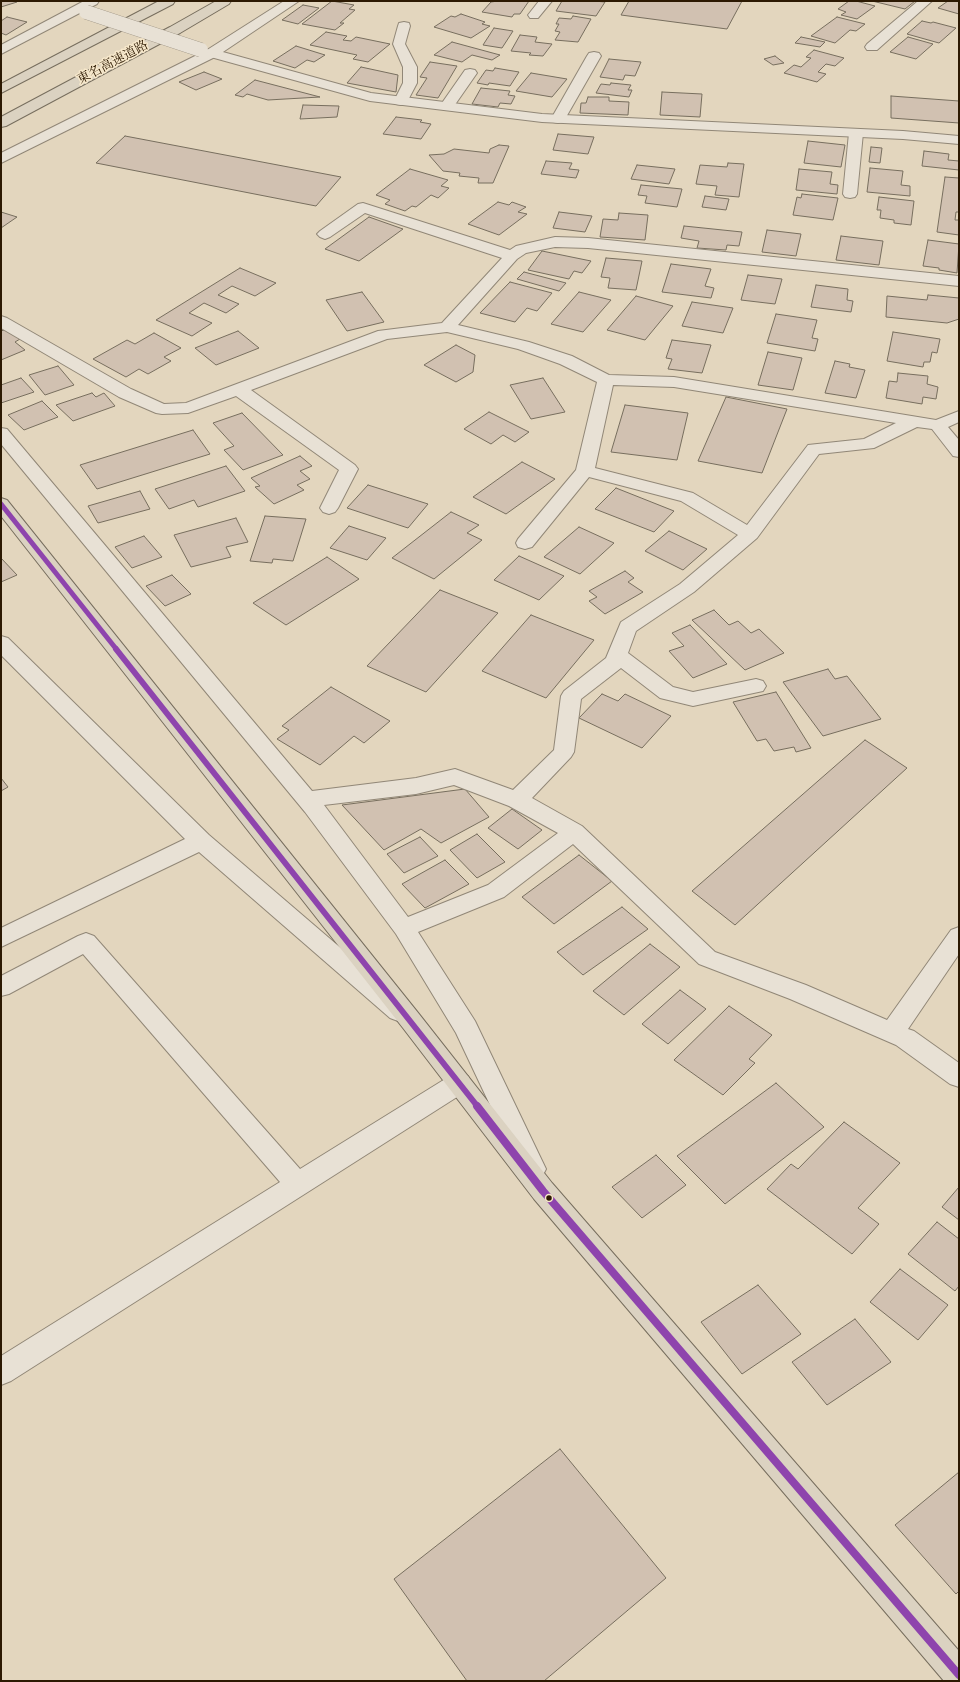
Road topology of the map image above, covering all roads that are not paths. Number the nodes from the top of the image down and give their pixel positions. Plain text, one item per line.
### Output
1 (93, 1) edge
2 (169, 1) edge
3 (225, 1) edge
4 (293, 1) edge
5 (546, 1) edge
6 (926, 1) edge
7 (65, 4) dead end
8 (82, 11) junction
9 (534, 15) dead end
10 (404, 26) dead end
11 (872, 47) dead end
12 (1, 50) edge
13 (207, 51) junction
14 (594, 56) dead end
15 (470, 73) dead end
16 (1, 89) edge
17 (401, 101) junction
18 (447, 106) junction
19 (558, 119) junction
20 (1, 123) edge
21 (856, 133) junction
22 (959, 140) edge
23 (1, 159) edge
24 (850, 194) dead end
25 (325, 234) dead end
26 (512, 256) junction
27 (959, 280) edge
28 (1, 321) edge
29 (447, 327) junction
30 (606, 380) junction
31 (238, 389) junction
32 (959, 416) edge
33 (915, 421) junction
34 (938, 425) junction
35 (1, 433) edge
36 (959, 452) edge
37 (585, 471) junction
38 (1, 504) edge
39 (329, 508) dead end
40 (750, 534) junction
41 (525, 543) dead end
42 (1, 643) edge
43 (618, 655) junction
44 (756, 686) dead end
45 (307, 799) junction
46 (517, 800) junction
47 (574, 832) junction
48 (201, 841) junction
49 (404, 928) junction
50 (959, 936) edge
51 (1, 938) edge
52 (1, 987) edge
53 (411, 1021) junction
54 (892, 1032) junction
55 (959, 1077) edge
56 (459, 1083) junction
57 (298, 1185) junction
58 (543, 1191) junction
59 (1, 1372) edge
60 (959, 1675) edge

1 - 8 street
2 - 16 main road, 東名高速道路
3 - 20 main road, 東名高速道路
4 - 13 street
5 - 9 street
6 - 11 street
7 - 8 street
8 - 12 street
8 - 13 street, bridge
10 - 17 street
13 - 17 street
13 - 23 street
14 - 19 street
15 - 18 street
17 - 18 street
18 - 19 street
19 - 21 street
21 - 22 street
21 - 24 street
25 - 26 street
26 - 27 street
26 - 29 street
28 - 31 street
29 - 30 street
29 - 31 street
30 - 33 street
30 - 37 street
31 - 39 street
32 - 34 street
33 - 34 street
33 - 40 street
34 - 36 street
35 - 45 street
37 - 40 street
37 - 41 street
38 - 53 main road
40 - 43 street
42 - 48 street
43 - 44 street
43 - 46 street
45 - 46 street
45 - 49 street
46 - 47 street
47 - 49 street
47 - 54 street
48 - 51 street
48 - 53 street
49 - 58 street
50 - 54 street
52 - 57 street
53 - 56 main road
54 - 55 street
56 - 57 street
56 - 58 main road
57 - 59 street
58 - 60 main road

